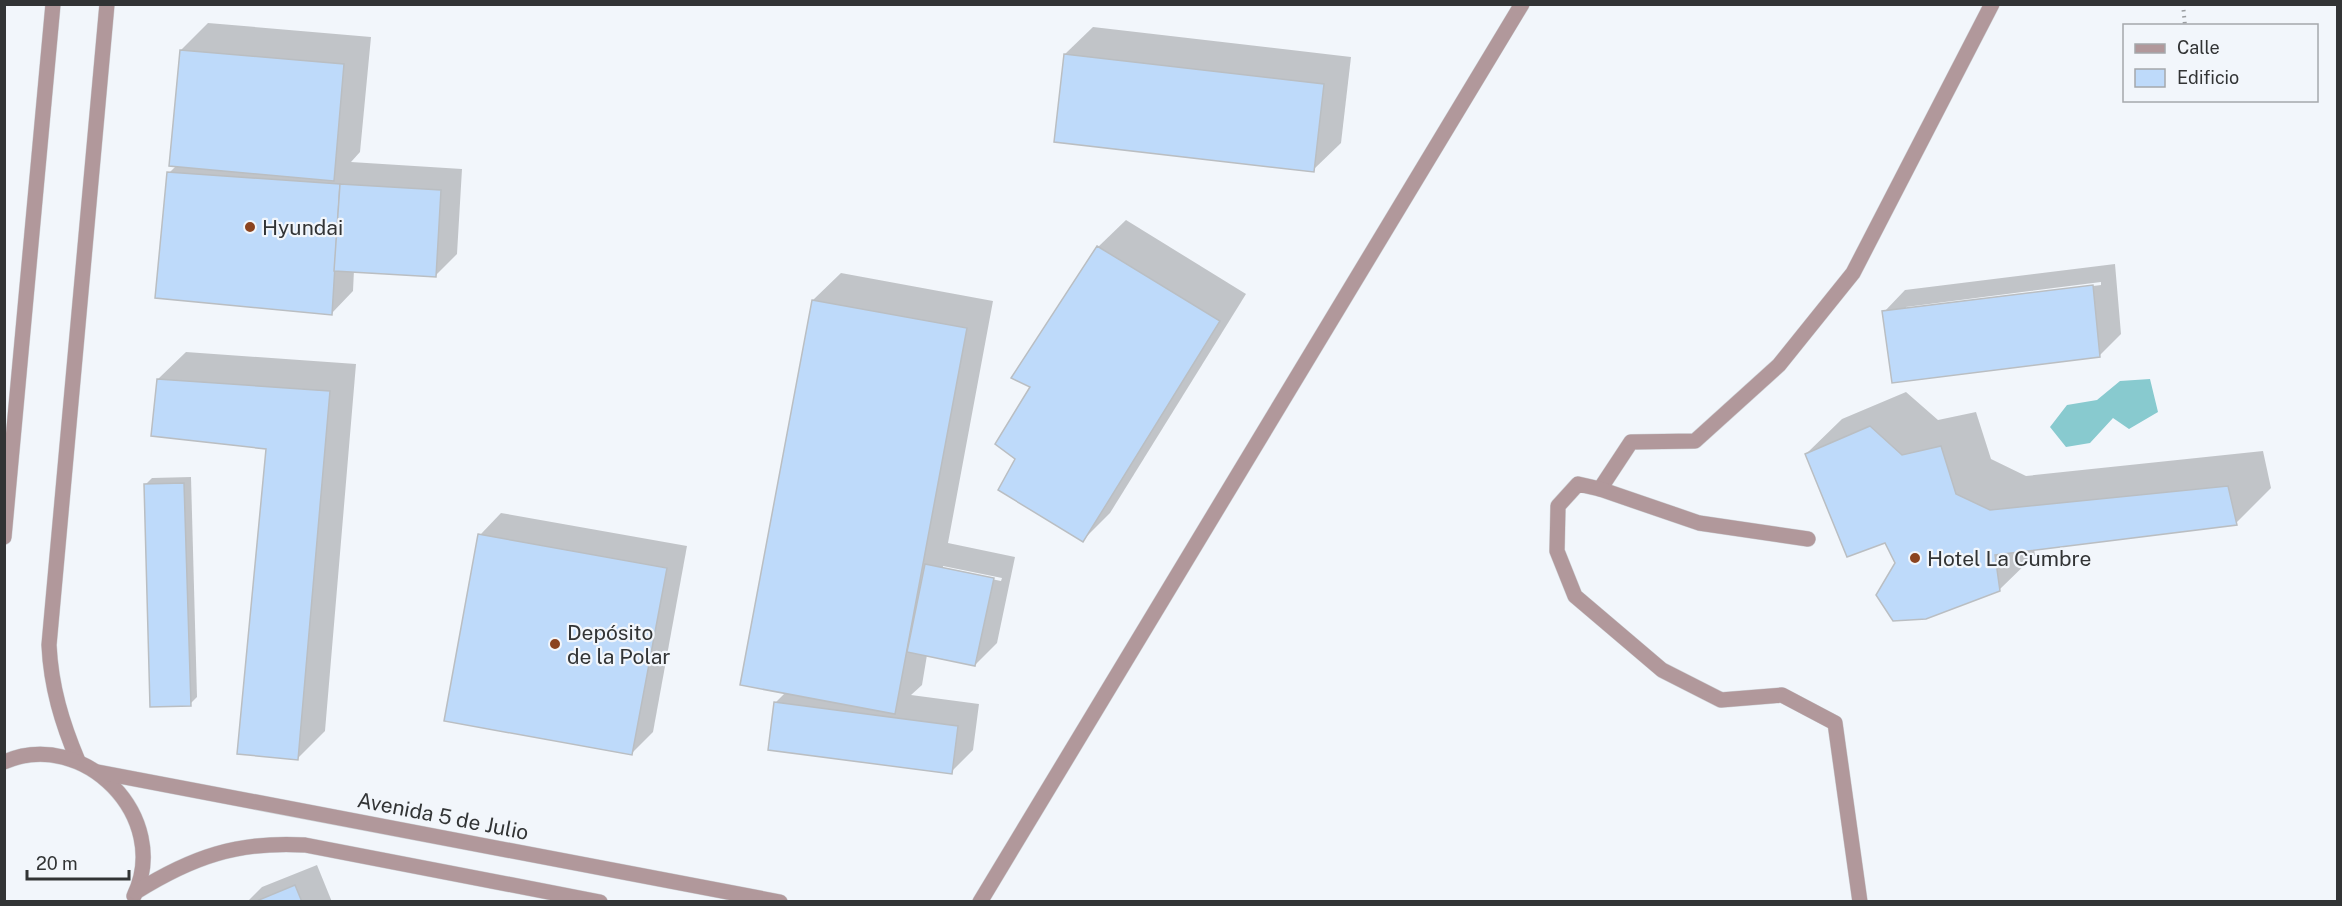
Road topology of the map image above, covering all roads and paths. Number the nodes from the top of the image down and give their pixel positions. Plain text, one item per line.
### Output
1 (53, 4) edge
2 (107, 4) edge
3 (1522, 4) edge
4 (1992, 4) edge
5 (2183, 4) edge
6 (2185, 24) edge
7 (1600, 489) junction
8 (4, 537) edge
9 (1808, 539) dead end
10 (78, 761) junction
11 (4, 762) edge
12 (98, 772) junction
13 (133, 897) edge
14 (600, 902) edge
15 (780, 902) edge
16 (980, 902) edge
17 (1860, 902) edge

1 - 8 street
2 - 10 street
3 - 16 street
4 - 7 street
5 - 6 path
7 - 9 street
7 - 17 street
10 - 11 street
10 - 12 street
12 - 13 street
12 - 15 street, Avenida 5 de Julio
13 - 14 street

